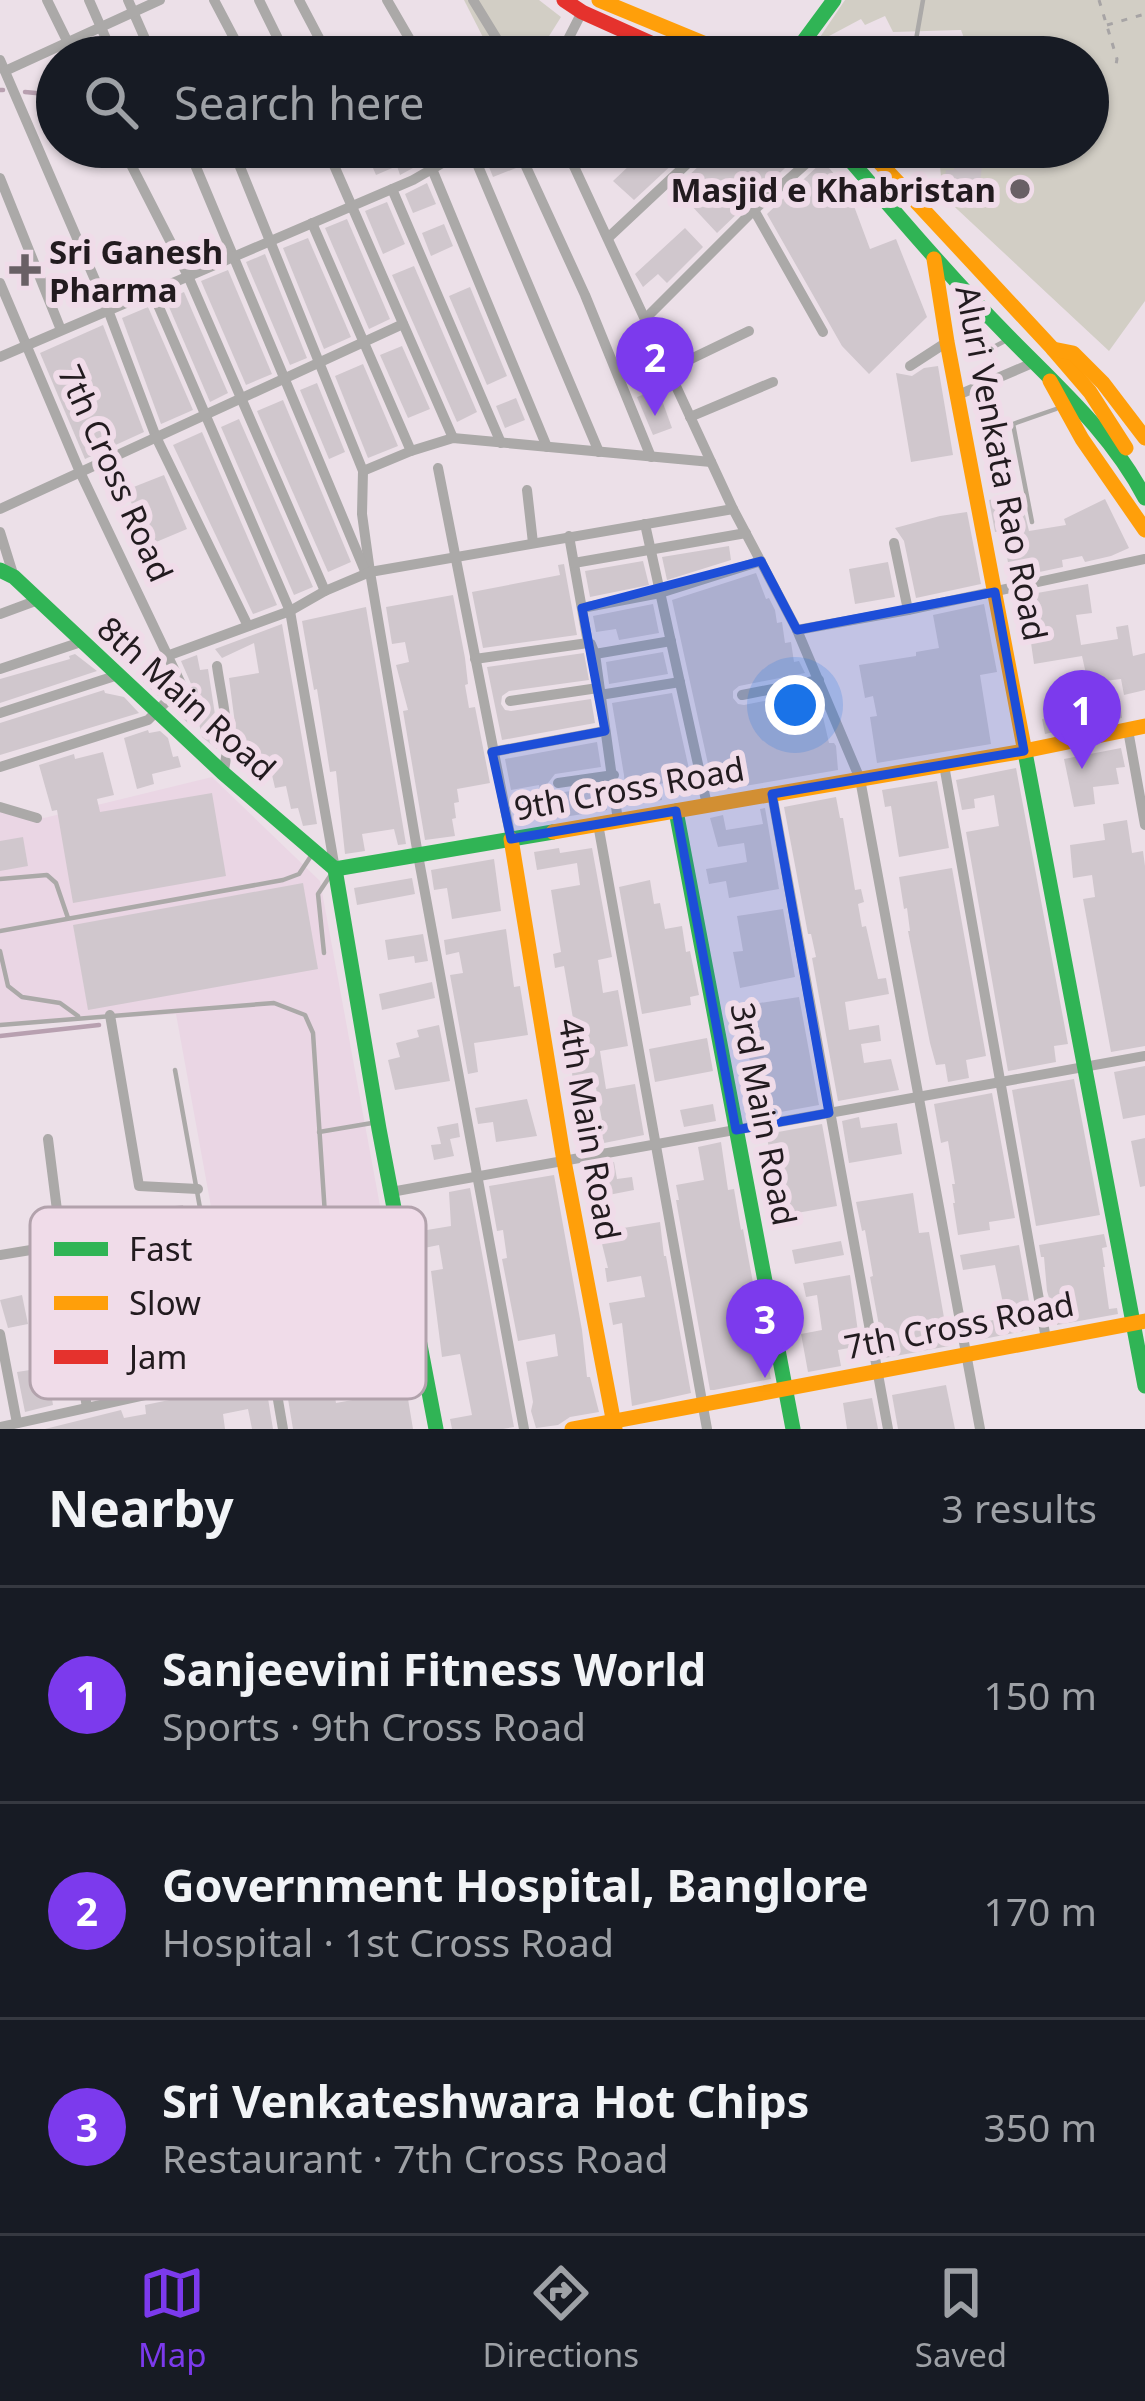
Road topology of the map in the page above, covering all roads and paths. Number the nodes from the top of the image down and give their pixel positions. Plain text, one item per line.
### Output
1 (47, 0) edge
2 (89, 0) edge
3 (128, 0) edge
4 (160, 0) edge
5 (214, 0) edge
6 (259, 0) edge
7 (299, 0) edge
8 (387, 0) edge
9 (473, 0) edge
10 (564, 0) edge
11 (599, 0) edge
12 (834, 0) edge
13 (923, 0) edge
14 (1099, 0) edge
15 (1108, 0) edge
16 (1101, 9) junction
17 (581, 12) junction
18 (134, 14) junction
19 (1145, 14) edge
20 (1106, 25) junction
21 (101, 28) junction
22 (65, 36) edge
23 (82, 36) edge
24 (105, 36) edge
25 (144, 36) edge
26 (233, 36) edge
27 (277, 36) edge
28 (318, 36) edge
29 (408, 36) edge
30 (495, 36) edge
31 (569, 36) edge
32 (635, 36) edge
33 (686, 36) edge
34 (807, 36) edge
35 (917, 36) edge
36 (36, 54) edge
37 (3, 66) edge
38 (1114, 71) dead end
39 (36, 143) edge
40 (47, 168) edge
41 (133, 168) edge
42 (196, 168) edge
43 (241, 168) edge
44 (335, 168) edge
45 (479, 168) edge
46 (527, 168) edge
47 (575, 168) edge
48 (682, 168) edge
49 (801, 168) edge
50 (857, 168) edge
51 (885, 168) edge
52 (432, 169) joint
53 (0, 178) edge
54 (392, 189) junction
55 (352, 206) junction
56 (754, 210) junction
57 (313, 223) junction
58 (608, 237) junction
59 (271, 241) junction
60 (232, 257) junction
61 (934, 259) junction
62 (188, 276) junction
63 (0, 283) edge
64 (152, 292) junction
65 (108, 310) junction
66 (988, 314) junction
67 (644, 320) junction
68 (403, 325) junction
69 (61, 330) junction
70 (749, 331) dead end
71 (823, 332) dead end
72 (1010, 337) junction
73 (364, 342) junction
74 (947, 342) junction
75 (26, 346) junction
76 (1053, 349) junction
77 (0, 357) edge
78 (320, 362) junction
79 (910, 366) dead end
80 (1040, 367) junction
81 (668, 370) junction
82 (283, 379) junction
83 (773, 382) dead end
84 (958, 395) junction
85 (241, 398) junction
86 (1076, 400) junction
87 (206, 415) junction
88 (690, 417) junction
89 (156, 437) junction
90 (453, 438) junction
91 (1145, 438) edge
92 (501, 442) junction
93 (547, 447) junction
94 (411, 451) junction
95 (599, 452) junction
96 (651, 457) junction
97 (711, 462) junction
98 (438, 468) dead end
99 (364, 470) junction
100 (80, 472) junction
101 (1145, 478) edge
102 (527, 490) dead end
103 (1145, 498) edge
104 (0, 509) edge
105 (733, 509) junction
106 (1032, 522) dead end
107 (645, 524) junction
108 (1145, 530) edge
109 (0, 532) edge
110 (746, 533) junction
111 (569, 536) junction
112 (533, 543) junction
113 (894, 543) dead end
114 (651, 550) junction
115 (457, 556) junction
116 (1145, 559) edge
117 (760, 562) junction
118 (574, 563) junction
119 (368, 573) junction
120 (7, 574) edge
121 (325, 590) junction
122 (995, 592) junction
123 (660, 593) junction
124 (38, 600) junction
125 (582, 608) junction
126 (908, 610) junction
127 (290, 611) junction
128 (0, 614) edge
129 (248, 626) junction
130 (796, 630) junction
131 (671, 641) junction
132 (81, 642) junction
133 (591, 648) junction
134 (167, 656) junction
135 (476, 659) junction
136 (217, 666) dead end
137 (0, 669) edge
138 (118, 675) junction
139 (819, 680) junction
140 (680, 682) junction
141 (599, 691) junction
142 (742, 695) dead end
143 (510, 701) dead end
144 (160, 710) junction
145 (0, 712) edge
146 (1136, 728) edge
147 (605, 731) junction
148 (1024, 751) junction
149 (492, 752) junction
150 (944, 765) junction
151 (0, 767) edge
152 (223, 773) junction
153 (614, 775) junction
154 (860, 779) junction
155 (558, 783) dead end
156 (772, 794) junction
157 (707, 806) junction
158 (0, 807) edge
159 (676, 811) junction
160 (37, 818) dead end
161 (619, 821) junction
162 (598, 824) junction
163 (1145, 825) edge
164 (511, 839) junction
165 (314, 851) junction
166 (418, 855) junction
167 (335, 869) junction
168 (0, 879) edge
169 (68, 918) junction
170 (0, 932) edge
171 (0, 951) edge
172 (324, 953) dead end
173 (110, 1015) junction
174 (81, 1018) junction
175 (0, 1025) edge
176 (1145, 1056) edge
177 (1084, 1066) junction
178 (175, 1070) dead end
179 (1001, 1082) junction
180 (918, 1096) junction
181 (829, 1113) junction
182 (378, 1126) junction
183 (736, 1130) junction
184 (319, 1132) junction
185 (48, 1139) dead end
186 (655, 1144) junction
187 (564, 1161) junction
188 (477, 1176) junction
189 (197, 1189) junction
190 (391, 1192) junction
191 (56, 1207) edge
192 (200, 1207) edge
193 (324, 1207) edge
194 (394, 1207) edge
195 (30, 1250) edge
196 (0, 1255) edge
197 (1139, 1322) edge
198 (0, 1334) edge
199 (1046, 1340) junction
200 (966, 1354) junction
201 (877, 1372) junction
202 (426, 1377) edge
203 (1145, 1386) edge
204 (786, 1389) junction
205 (86, 1399) edge
206 (123, 1399) edge
207 (278, 1399) edge
208 (703, 1404) junction
209 (87, 1407) junction
210 (17, 1423) junction
211 (615, 1425) edge
212 (0, 1426) edge
213 (283, 1429) edge
214 (436, 1429) edge
215 (524, 1429) edge
216 (572, 1429) edge
217 (707, 1429) edge
218 (794, 1429) edge
219 (888, 1429) edge
220 (980, 1429) edge

1 - 22 street
2 - 21 street
3 - 18 street
4 - 18 street
5 - 26 street
6 - 27 street
7 - 28 street
8 - 29 street
9 - 30 street
10 - 17 main road
11 - 33 main road
12 - 34 main road
13 - 35 lane
14 - 16 path
15 - 16 path
16 - 20 path
17 - 31 street
17 - 32 main road
18 - 21 street
18 - 25 street
19 - 20 path
20 - 38 path
21 - 23 street
21 - 24 street
36 - 37 street
37 - 39 street
40 - 65 street
41 - 62 street
42 - 60 street
43 - 59 street
44 - 55 street
45 - 95 street
46 - 96 street
47 - 58 street
48 - 58 street
49 - 56 street
50 - 61 main road
51 - 76 main road
52 - 54 street
52 - 93 street
53 - 69 street
54 - 55 street
54 - 92 street
55 - 57 street
55 - 68 street
56 - 67 street
56 - 71 street
57 - 59 street
57 - 73 street
58 - 67 street
59 - 60 street
59 - 78 street
60 - 62 street
60 - 82 street
61 - 66 main road
61 - 74 main road, Aluri Venkata Rao Road
62 - 64 street
62 - 85 street
63 - 75 street, 7th Cross Road
64 - 65 street
64 - 87 street
65 - 69 street
65 - 89 street
66 - 72 main road
66 - 72 lane
67 - 81 street
68 - 73 street
68 - 90 street
69 - 75 street
70 - 81 street
72 - 80 main road
73 - 78 street
73 - 94 street
74 - 79 street
74 - 84 main road, Aluri Venkata Rao Road
75 - 77 street
75 - 100 street, 7th Cross Road
76 - 86 main road
76 - 91 main road
78 - 82 street
78 - 99 street
80 - 84 street
80 - 86 main road
81 - 88 street
82 - 85 street
82 - 119 street
83 - 88 street
84 - 122 main road, Aluri Venkata Rao Road
85 - 87 street
85 - 121 street
86 - 101 main road
86 - 103 main road
86 - 106 lane
86 - 108 main road
87 - 89 street
87 - 127 street
88 - 97 street
89 - 100 street
89 - 129 street
90 - 92 street
90 - 94 street
92 - 93 street
93 - 95 street
94 - 99 street
95 - 96 street
96 - 97 street
97 - 105 street
98 - 115 street
99 - 119 street
100 - 104 street
100 - 134 street, 7th Cross Road
102 - 112 street
105 - 107 street
105 - 110 street
107 - 111 street
107 - 114 street
109 - 120 street
110 - 114 street
110 - 117 street
111 - 112 street
111 - 118 street
112 - 115 street
113 - 126 street
114 - 118 street
114 - 123 street
115 - 119 street
115 - 135 street
116 - 122 street
117 - 123 street
117 - 130 street
118 - 125 street
119 - 121 street
119 - 166 street
120 - 124 main road, 8th Main Road
121 - 127 street
122 - 126 street
122 - 148 main road, Aluri Venkata Rao Road
123 - 125 street
123 - 131 street
124 - 128 street
124 - 132 main road, 8th Main Road
125 - 133 street
126 - 130 street
127 - 129 street
127 - 167 street
129 - 134 street
130 - 139 street
131 - 133 street
131 - 140 street
132 - 137 street
132 - 138 main road, 8th Main Road
133 - 135 street
133 - 141 street
134 - 144 street, 7th Cross Road
135 - 149 street
136 - 152 street
138 - 144 main road, 8th Main Road
138 - 145 street
139 - 142 street
139 - 154 street
140 - 141 street
140 - 157 street
141 - 143 street
141 - 147 street
144 - 151 street
144 - 152 main road, 8th Main Road
146 - 148 main road, 9th Cross Road
146 - 163 street
147 - 149 street
147 - 153 street
148 - 150 main road, 9th Cross Road
148 - 177 main road, Aluri Venkata Rao Road
149 - 164 street
150 - 154 main road, 9th Cross Road
150 - 179 street
152 - 165 main road, 8th Main Road
153 - 155 street
153 - 161 street
154 - 156 main road, 9th Cross Road
154 - 180 street
156 - 157 main road, 9th Cross Road
156 - 181 street
157 - 159 main road, 9th Cross Road
158 - 160 street
159 - 161 main road, 9th Cross Road
159 - 183 main road, 3rd Main Road
161 - 162 main road, 9th Cross Road
162 - 164 main road, 9th Cross Road
162 - 186 street
164 - 166 main road, 9th Cross Road
164 - 187 main road, 4th Main Road
165 - 167 main road, 8th Main Road
165 - 169 lane
166 - 167 main road, 9th Cross Road
166 - 188 street
167 - 172 lane
167 - 182 main road
168 - 169 lane
169 - 170 lane
171 - 174 lane
173 - 174 lane
173 - 184 lane
173 - 189 street
174 - 175 lane
176 - 177 street
177 - 179 street
177 - 197 main road, Aluri Venkata Rao Road
178 - 189 lane
179 - 180 street
179 - 199 street
180 - 181 street
180 - 200 street
181 - 183 street
181 - 201 street
182 - 184 lane
182 - 190 main road
183 - 186 street
183 - 204 main road, 3rd Main Road
184 - 193 lane
185 - 191 street
186 - 187 street
186 - 208 street
187 - 188 street
187 - 211 main road, 4th Main Road
188 - 190 street
188 - 215 street
189 - 192 lane
190 - 194 main road
195 - 196 street
197 - 199 main road, 7th Cross Road
197 - 203 main road, Aluri Venkata Rao Road
198 - 210 street
199 - 200 main road, 7th Cross Road
200 - 201 main road, 7th Cross Road
200 - 220 street
201 - 204 main road, 7th Cross Road
201 - 219 street
202 - 214 main road
204 - 208 main road, 7th Cross Road
204 - 218 main road, 3rd Main Road
205 - 209 street
206 - 209 street
207 - 213 street
208 - 211 main road, 7th Cross Road
208 - 217 street
209 - 210 street
210 - 212 street
211 - 216 main road, 7th Cross Road

